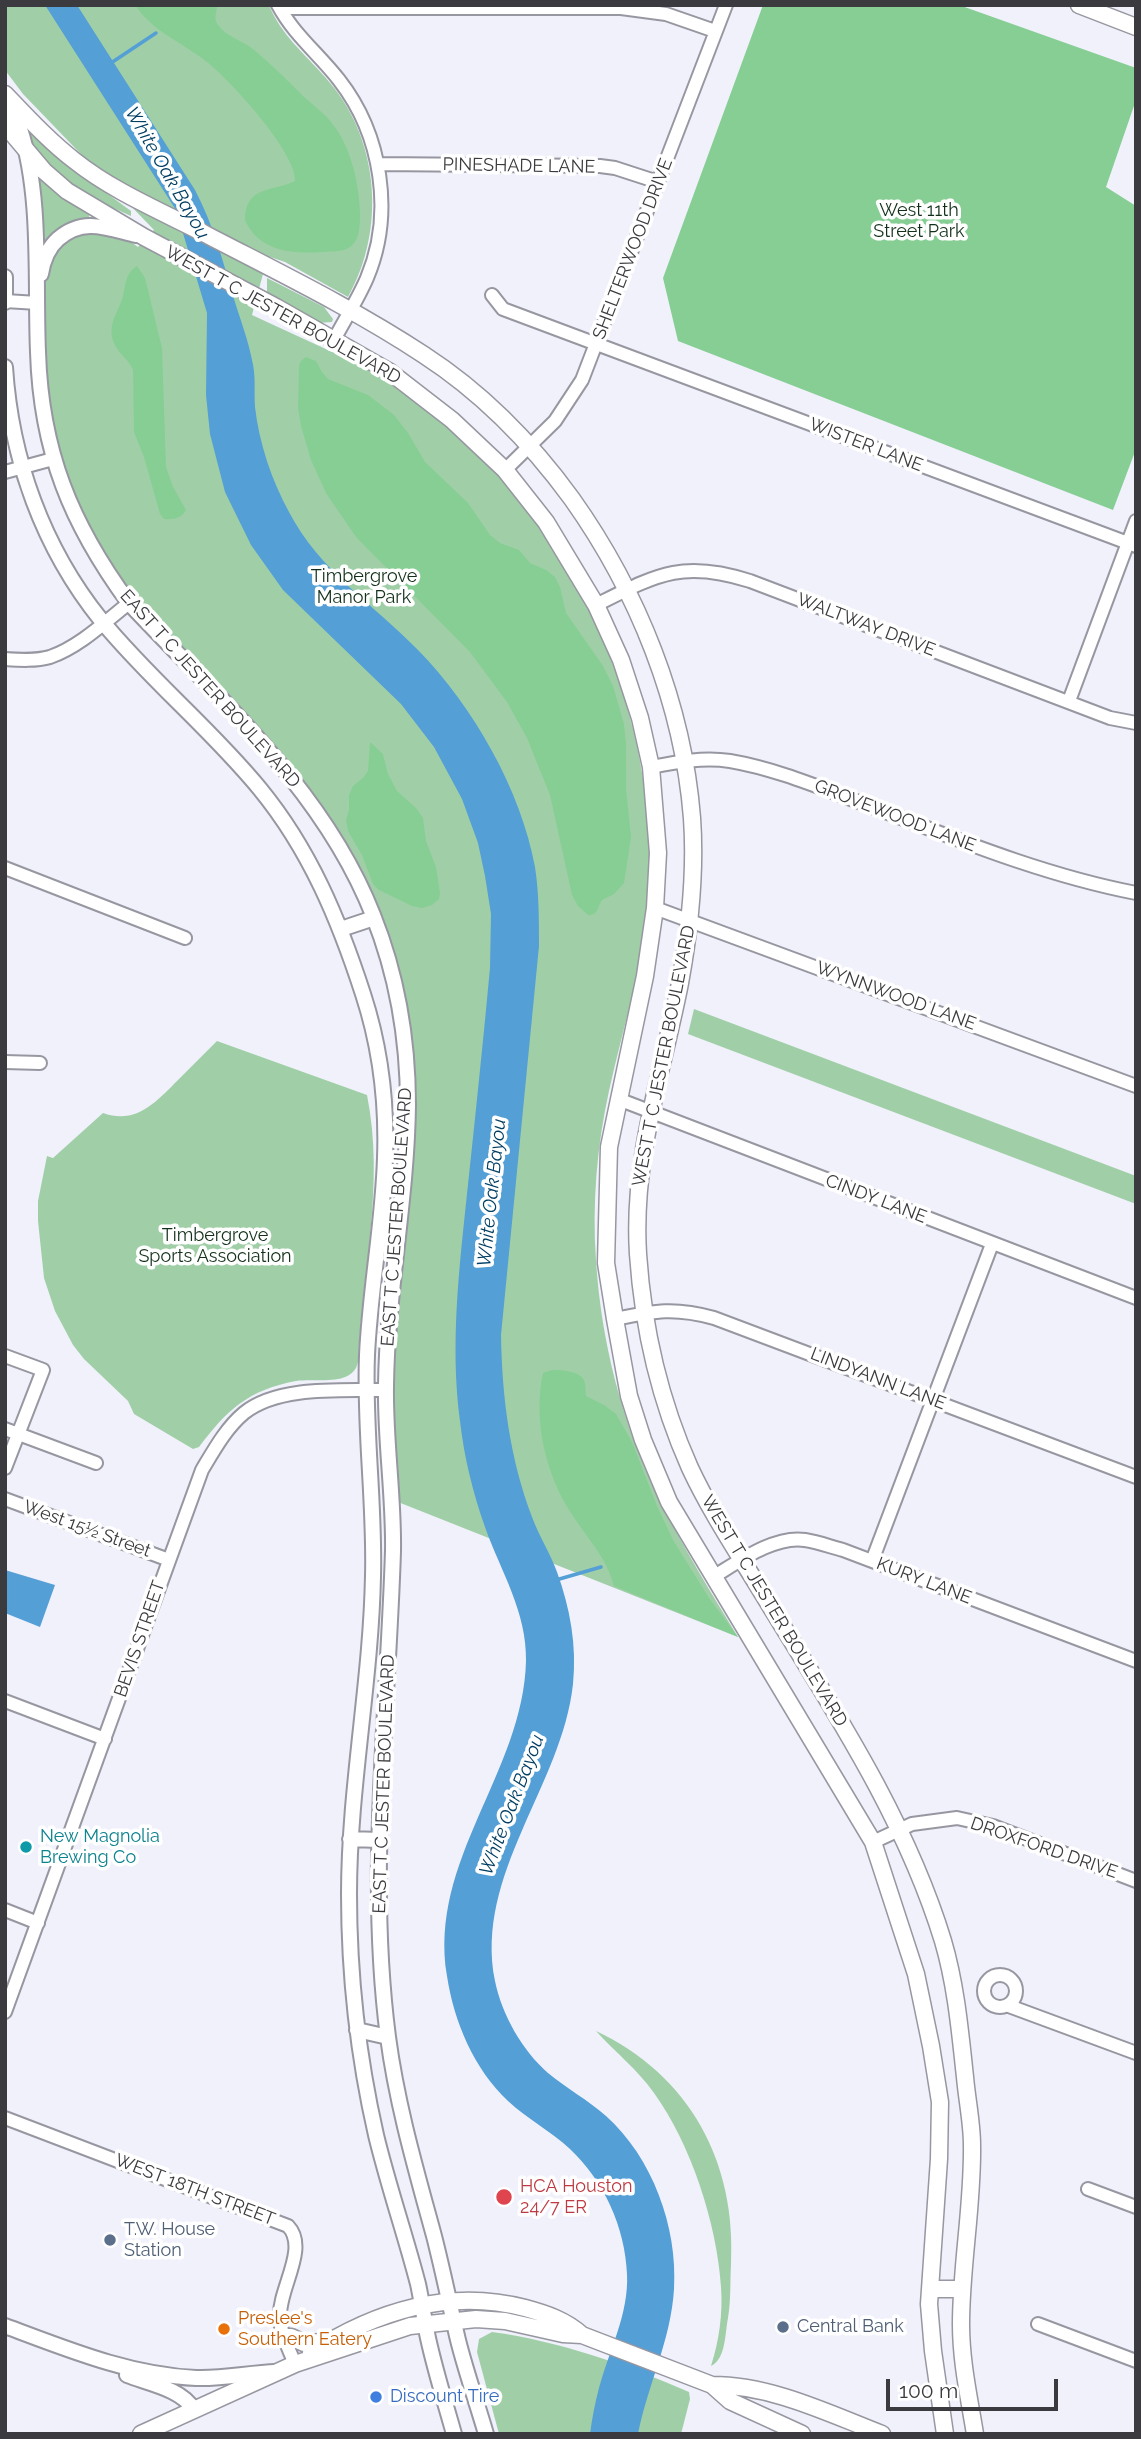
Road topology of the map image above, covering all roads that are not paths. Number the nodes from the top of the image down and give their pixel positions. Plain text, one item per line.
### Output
1 (726, 5) edge
2 (1079, 5) edge
3 (279, 7) edge
4 (1110, 11) edge
5 (1136, 27) edge
6 (716, 31) junction
7 (5, 94) edge
8 (5, 107) edge
9 (5, 125) edge
10 (25, 151) junction
11 (379, 164) junction
12 (658, 182) junction
13 (144, 237) junction
14 (5, 277) edge
15 (492, 295) dead end
16 (5, 302) edge
17 (38, 303) junction
18 (349, 312) junction
19 (334, 340) junction
20 (597, 344) junction
21 (5, 367) edge
22 (529, 446) junction
23 (53, 459) junction
24 (22, 469) junction
25 (505, 470) junction
26 (5, 472) edge
27 (1136, 521) edge
28 (1132, 544) edge
29 (626, 590) junction
30 (129, 603) junction
31 (596, 605) junction
32 (103, 623) junction
33 (5, 659) edge
34 (1069, 701) junction
35 (1136, 723) edge
36 (684, 761) junction
37 (651, 767) junction
38 (5, 868) edge
39 (1136, 893) edge
40 (655, 908) junction
41 (374, 918) junction
42 (690, 920) junction
43 (341, 929) junction
44 (185, 938) dead end
45 (5, 1062) edge
46 (40, 1063) dead end
47 (1136, 1086) edge
48 (618, 1099) junction
49 (649, 1112) junction
50 (992, 1244) junction
51 (1136, 1298) edge
52 (644, 1313) junction
53 (615, 1319) junction
54 (5, 1356) edge
55 (366, 1390) junction
56 (386, 1390) junction
57 (932, 1400) junction
58 (5, 1429) edge
59 (18, 1434) junction
60 (96, 1463) dead end
61 (5, 1468) edge
62 (1136, 1476) edge
63 (5, 1499) edge
64 (169, 1560) junction
65 (742, 1560) junction
66 (872, 1561) junction
67 (713, 1577) junction
68 (370, 1618) junction
69 (390, 1620) junction
70 (1136, 1661) edge
71 (5, 1701) edge
72 (105, 1739) junction
73 (900, 1831) junction
74 (350, 1839) junction
75 (379, 1840) junction
76 (873, 1842) junction
77 (1136, 1881) edge
78 (5, 1910) edge
79 (38, 1923) junction
80 (1009, 2006) dead end
81 (5, 2012) edge
82 (357, 2030) junction
83 (388, 2037) junction
84 (931, 2046) junction
85 (961, 2046) junction
86 (1136, 2053) edge
87 (5, 2118) edge
88 (1088, 2189) dead end
89 (1136, 2207) edge
90 (930, 2289) junction
91 (962, 2289) junction
92 (451, 2300) junction
93 (422, 2305) junction
94 (454, 2320) junction
95 (426, 2324) junction
96 (1038, 2324) dead end
97 (5, 2326) edge
98 (586, 2336) junction
99 (284, 2337) junction
100 (331, 2340) junction
101 (1136, 2361) edge
102 (104, 2362) junction
103 (295, 2364) junction
104 (277, 2372) junction
105 (712, 2385) junction
106 (193, 2409) junction
107 (141, 2434) edge
108 (454, 2434) edge
109 (486, 2434) edge
110 (802, 2434) edge
111 (882, 2434) edge
112 (945, 2434) edge
113 (975, 2434) edge

1 - 6 street, SHELTERWOOD DRIVE
2 - 4 main road
3 - 6 street
3 - 11 street
4 - 5 main road
6 - 12 street, SHELTERWOOD DRIVE
7 - 18 main road, WEST T C JESTER BOULEVARD
8 - 10 street, EAST T C JESTER BOULEVARD
9 - 10 main road, WEST T C JESTER BOULEVARD
10 - 13 main road, WEST T C JESTER BOULEVARD
10 - 17 street, EAST T C JESTER BOULEVARD
11 - 12 street, PINESHADE LANE
11 - 18 street
12 - 20 street, SHELTERWOOD DRIVE
13 - 17 street
13 - 19 main road, WEST T C JESTER BOULEVARD
14 - 16 street
15 - 20 street, WISTER LANE
16 - 17 street
17 - 23 street, EAST T C JESTER BOULEVARD
18 - 19 street
18 - 22 main road, WEST T C JESTER BOULEVARD
19 - 25 main road, WEST T C JESTER BOULEVARD
20 - 22 street, SHELTERWOOD DRIVE
20 - 28 street, WISTER LANE
21 - 24 street, EAST T C JESTER BOULEVARD
22 - 25 street, SHELTERWOOD DRIVE
22 - 29 main road, WEST T C JESTER BOULEVARD
23 - 24 street
23 - 30 street, EAST T C JESTER BOULEVARD
24 - 26 street
24 - 32 street, EAST T C JESTER BOULEVARD
25 - 31 main road, WEST T C JESTER BOULEVARD
27 - 28 street
28 - 34 street
29 - 31 street, WALTWAY DRIVE
29 - 34 street, WALTWAY DRIVE
29 - 36 main road, WEST T C JESTER BOULEVARD
30 - 32 street
30 - 41 street, EAST T C JESTER BOULEVARD
31 - 37 main road, WEST T C JESTER BOULEVARD
32 - 33 street
32 - 43 street, EAST T C JESTER BOULEVARD
34 - 35 street, WALTWAY DRIVE
36 - 37 street, GROVEWOOD LANE
36 - 39 street, GROVEWOOD LANE
36 - 42 main road, WEST T C JESTER BOULEVARD
37 - 40 main road, WEST T C JESTER BOULEVARD
38 - 44 street
40 - 42 street, WYNNWOOD LANE
40 - 48 main road, WEST T C JESTER BOULEVARD
41 - 43 street
41 - 56 street, EAST T C JESTER BOULEVARD
42 - 47 street, WYNNWOOD LANE
42 - 49 main road, WEST T C JESTER BOULEVARD
43 - 55 street, EAST T C JESTER BOULEVARD
45 - 46 street
48 - 49 street, CINDY LANE
48 - 53 main road, WEST T C JESTER BOULEVARD
49 - 50 street, CINDY LANE
49 - 52 main road, WEST T C JESTER BOULEVARD
50 - 51 street, CINDY LANE
50 - 57 street
52 - 53 street, LINDYANN LANE
52 - 57 street, LINDYANN LANE
52 - 65 main road, WEST T C JESTER BOULEVARD
53 - 67 main road, WEST T C JESTER BOULEVARD
54 - 59 street
55 - 56 street, BEVIS STREET
55 - 64 street, BEVIS STREET
55 - 68 street, EAST T C JESTER BOULEVARD
56 - 69 street, EAST T C JESTER BOULEVARD
57 - 62 street, LINDYANN LANE
57 - 66 street
58 - 59 street
59 - 60 street
59 - 61 street
63 - 64 street, West 15½ Street
64 - 72 street, BEVIS STREET
65 - 66 street, KURY LANE
65 - 67 street, KURY LANE
65 - 73 main road, WEST T C JESTER BOULEVARD
66 - 70 street, KURY LANE
67 - 76 main road, WEST T C JESTER BOULEVARD
68 - 69 street
68 - 74 street, EAST T C JESTER BOULEVARD
69 - 75 street, EAST T C JESTER BOULEVARD
71 - 72 street
72 - 79 street, BEVIS STREET
73 - 76 street, DROXFORD DRIVE
73 - 77 street, DROXFORD DRIVE
73 - 85 main road, WEST T C JESTER BOULEVARD
74 - 75 street
74 - 82 street, EAST T C JESTER BOULEVARD
75 - 83 street, EAST T C JESTER BOULEVARD
76 - 84 main road, WEST T C JESTER BOULEVARD
78 - 79 street
79 - 81 street, BEVIS STREET
80 - 86 street
82 - 83 street
82 - 93 street, EAST T C JESTER BOULEVARD
83 - 92 street, EAST T C JESTER BOULEVARD
84 - 85 main road
84 - 90 main road, WEST T C JESTER BOULEVARD
85 - 91 main road, WEST T C JESTER BOULEVARD
87 - 99 street, WEST 18TH STREET
88 - 89 street
90 - 91 main road
90 - 112 main road, WEST T C JESTER BOULEVARD
91 - 113 main road, WEST T C JESTER BOULEVARD
92 - 93 main road
92 - 94 street, EAST T C JESTER BOULEVARD
92 - 98 main road
93 - 95 street, EAST T C JESTER BOULEVARD
93 - 100 main road
94 - 95 main road
94 - 98 main road
94 - 109 street, EAST T C JESTER BOULEVARD
95 - 103 main road
95 - 108 street, EAST T C JESTER BOULEVARD
96 - 101 street
97 - 102 street
98 - 105 main road
99 - 100 main road
99 - 103 street, WEST 18TH STREET
100 - 103 main road
102 - 104 street
102 - 106 street
103 - 104 main road
104 - 106 main road
105 - 110 main road
105 - 111 main road
106 - 107 main road

